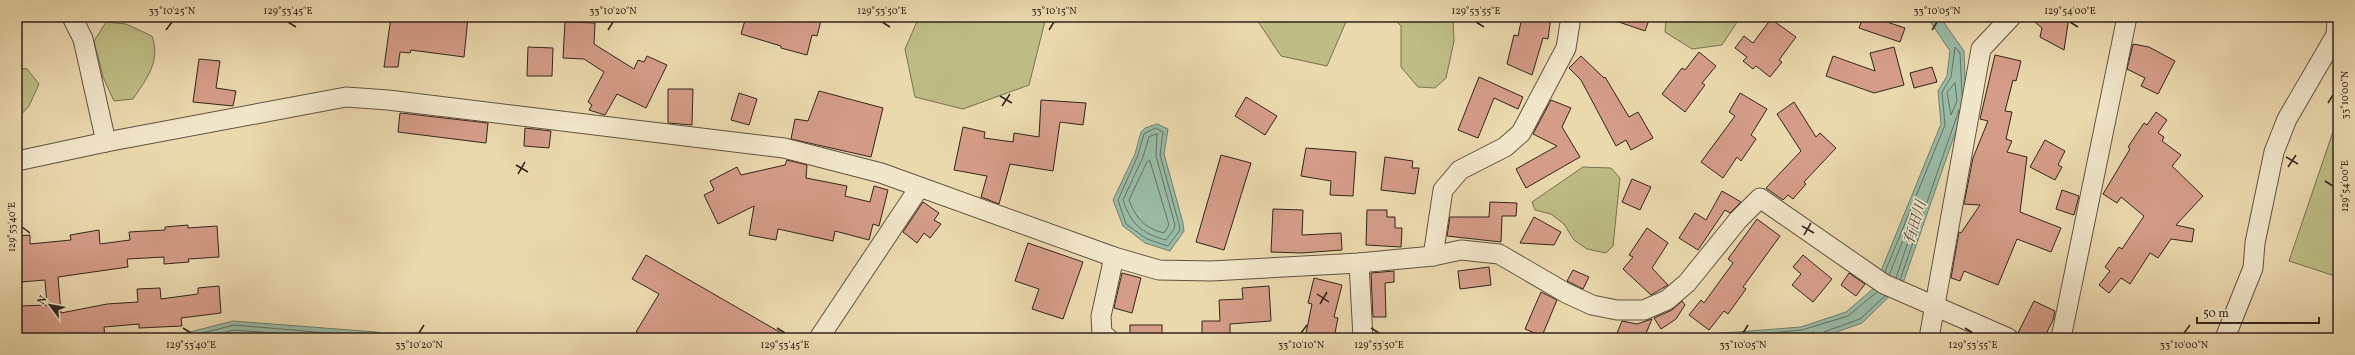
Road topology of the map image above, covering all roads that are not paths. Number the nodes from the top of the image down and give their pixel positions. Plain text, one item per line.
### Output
1 (72, 17) edge
2 (1571, 17) edge
3 (2011, 17) edge
4 (2127, 17) edge
5 (2337, 26) edge
6 (106, 142) junction
7 (17, 161) edge
8 (919, 188) junction
9 (1433, 256) junction
10 (1114, 258) junction
11 (1359, 263) junction
12 (1934, 304) junction
13 (819, 338) edge
14 (1108, 338) edge
15 (1363, 338) edge
16 (1929, 338) edge
17 (2008, 338) edge
18 (2061, 338) edge
19 (2225, 338) edge

1 - 6 street
2 - 9 street
3 - 12 street
4 - 18 street
5 - 19 street
6 - 7 street
6 - 8 street
8 - 10 street
8 - 13 street
9 - 11 street
9 - 12 street
10 - 11 street
10 - 14 street
11 - 15 street
12 - 16 street
12 - 17 street

